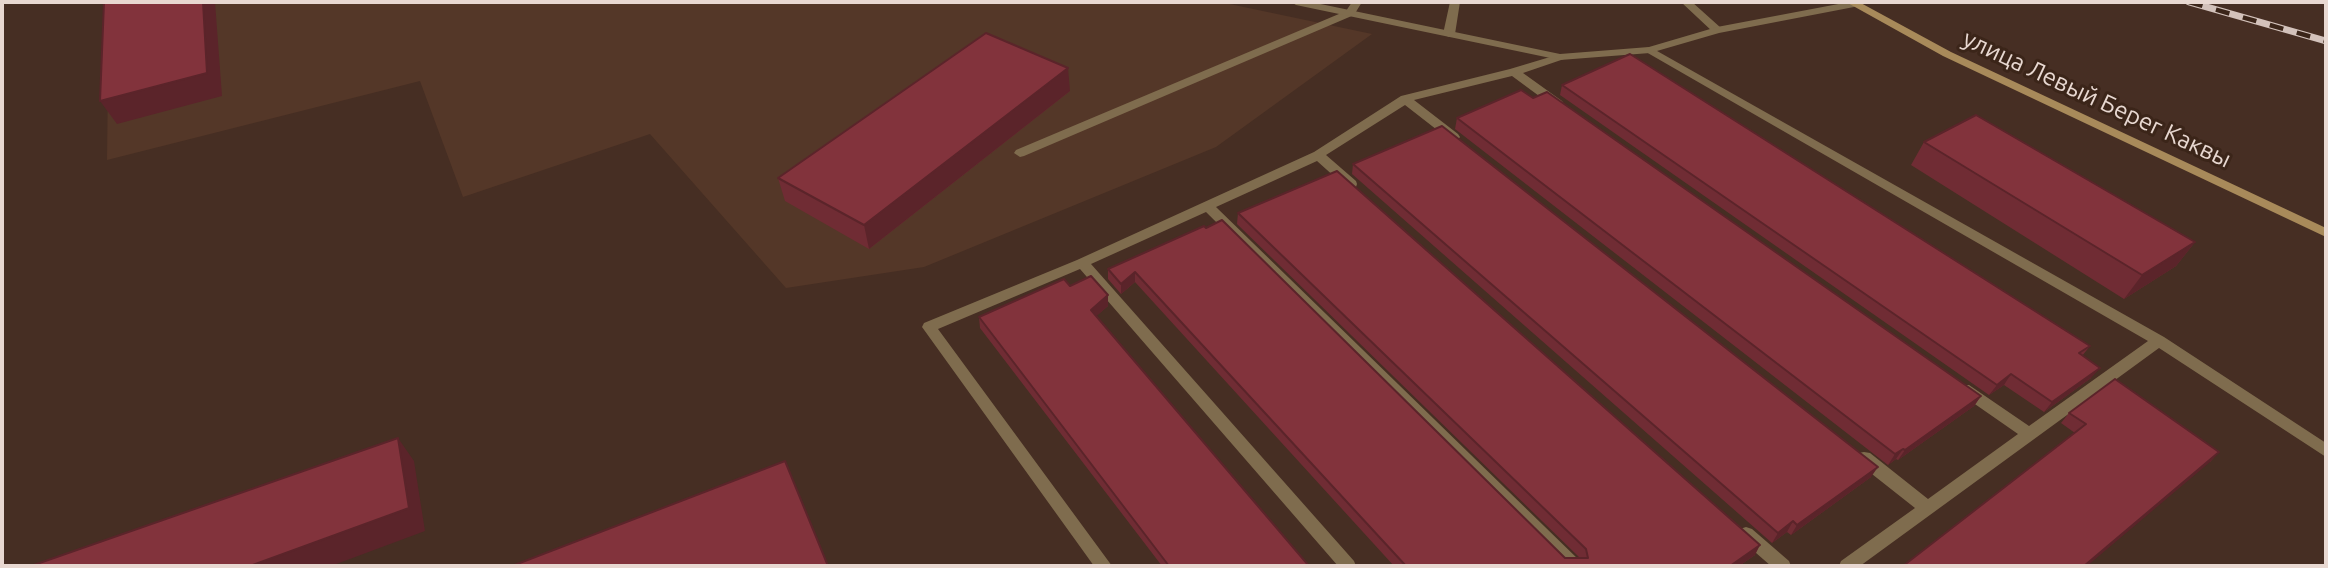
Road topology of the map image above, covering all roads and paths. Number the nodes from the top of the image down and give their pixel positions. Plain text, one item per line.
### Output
1 (1296, 2) edge
2 (1357, 2) edge
3 (1455, 2) edge
4 (1686, 2) edge
5 (1853, 3) edge
6 (1350, 13) junction
7 (1717, 30) junction
8 (1449, 34) junction
9 (1650, 50) junction
10 (1560, 57) junction
11 (1514, 72) junction
12 (1405, 99) junction
13 (1570, 111) edge
14 (1471, 150) edge
15 (1020, 153) dead end
16 (1318, 155) junction
17 (1360, 191) edge
18 (1209, 207) junction
19 (2326, 231) edge
20 (1082, 263) junction
21 (2159, 341) junction
22 (1951, 379) edge
23 (2029, 434) junction
24 (1852, 449) edge
25 (2326, 451) edge
26 (1928, 508) junction
27 (1731, 520) edge
28 (1104, 566) edge
29 (1348, 566) edge
30 (1574, 566) edge
31 (1783, 566) edge
32 (1847, 566) edge

1 - 6 street
2 - 6 street
3 - 8 street
4 - 7 street
5 - 7 street
5 - 19 main road, улица Левый Берег Каквы
6 - 8 street
6 - 15 street
7 - 9 street
8 - 10 street
9 - 10 street
9 - 21 street
10 - 11 street
11 - 12 street
11 - 13 street
12 - 14 street
12 - 16 street
16 - 17 street
16 - 18 street
18 - 20 street
18 - 30 street
20 - 28 street
20 - 29 street
21 - 23 street
21 - 25 street
22 - 23 street
23 - 26 street
24 - 26 street
26 - 32 street
27 - 31 street

